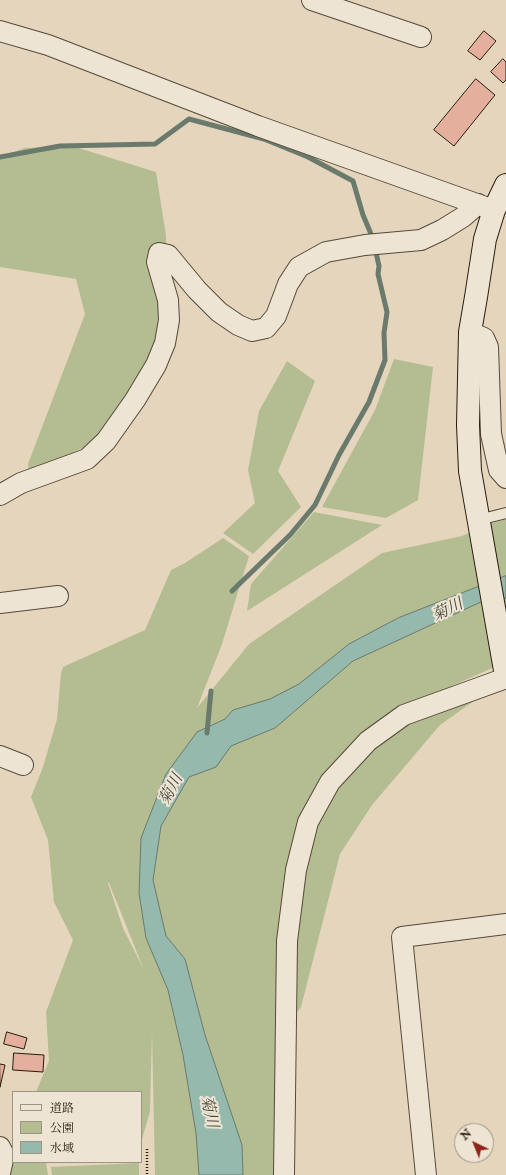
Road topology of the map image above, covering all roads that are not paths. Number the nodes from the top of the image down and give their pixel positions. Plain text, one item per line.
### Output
1 (312, 0) edge
2 (0, 31) edge
3 (421, 37) dead end
4 (506, 185) edge
5 (486, 207) junction
6 (470, 332) junction
7 (506, 478) edge
8 (0, 495) edge
9 (506, 512) edge
10 (479, 524) junction
11 (58, 596) dead end
12 (0, 603) edge
13 (506, 675) edge
14 (0, 756) edge
15 (23, 765) dead end
16 (506, 924) edge
17 (0, 1147) edge
18 (0, 1173) edge
19 (284, 1175) edge
20 (426, 1175) edge

1 - 3 street
2 - 5 street
4 - 5 street
5 - 6 street
5 - 8 street
6 - 7 street
6 - 10 street
9 - 10 lane
10 - 13 street
11 - 12 street
13 - 19 street
14 - 15 street
16 - 20 street
17 - 18 street

